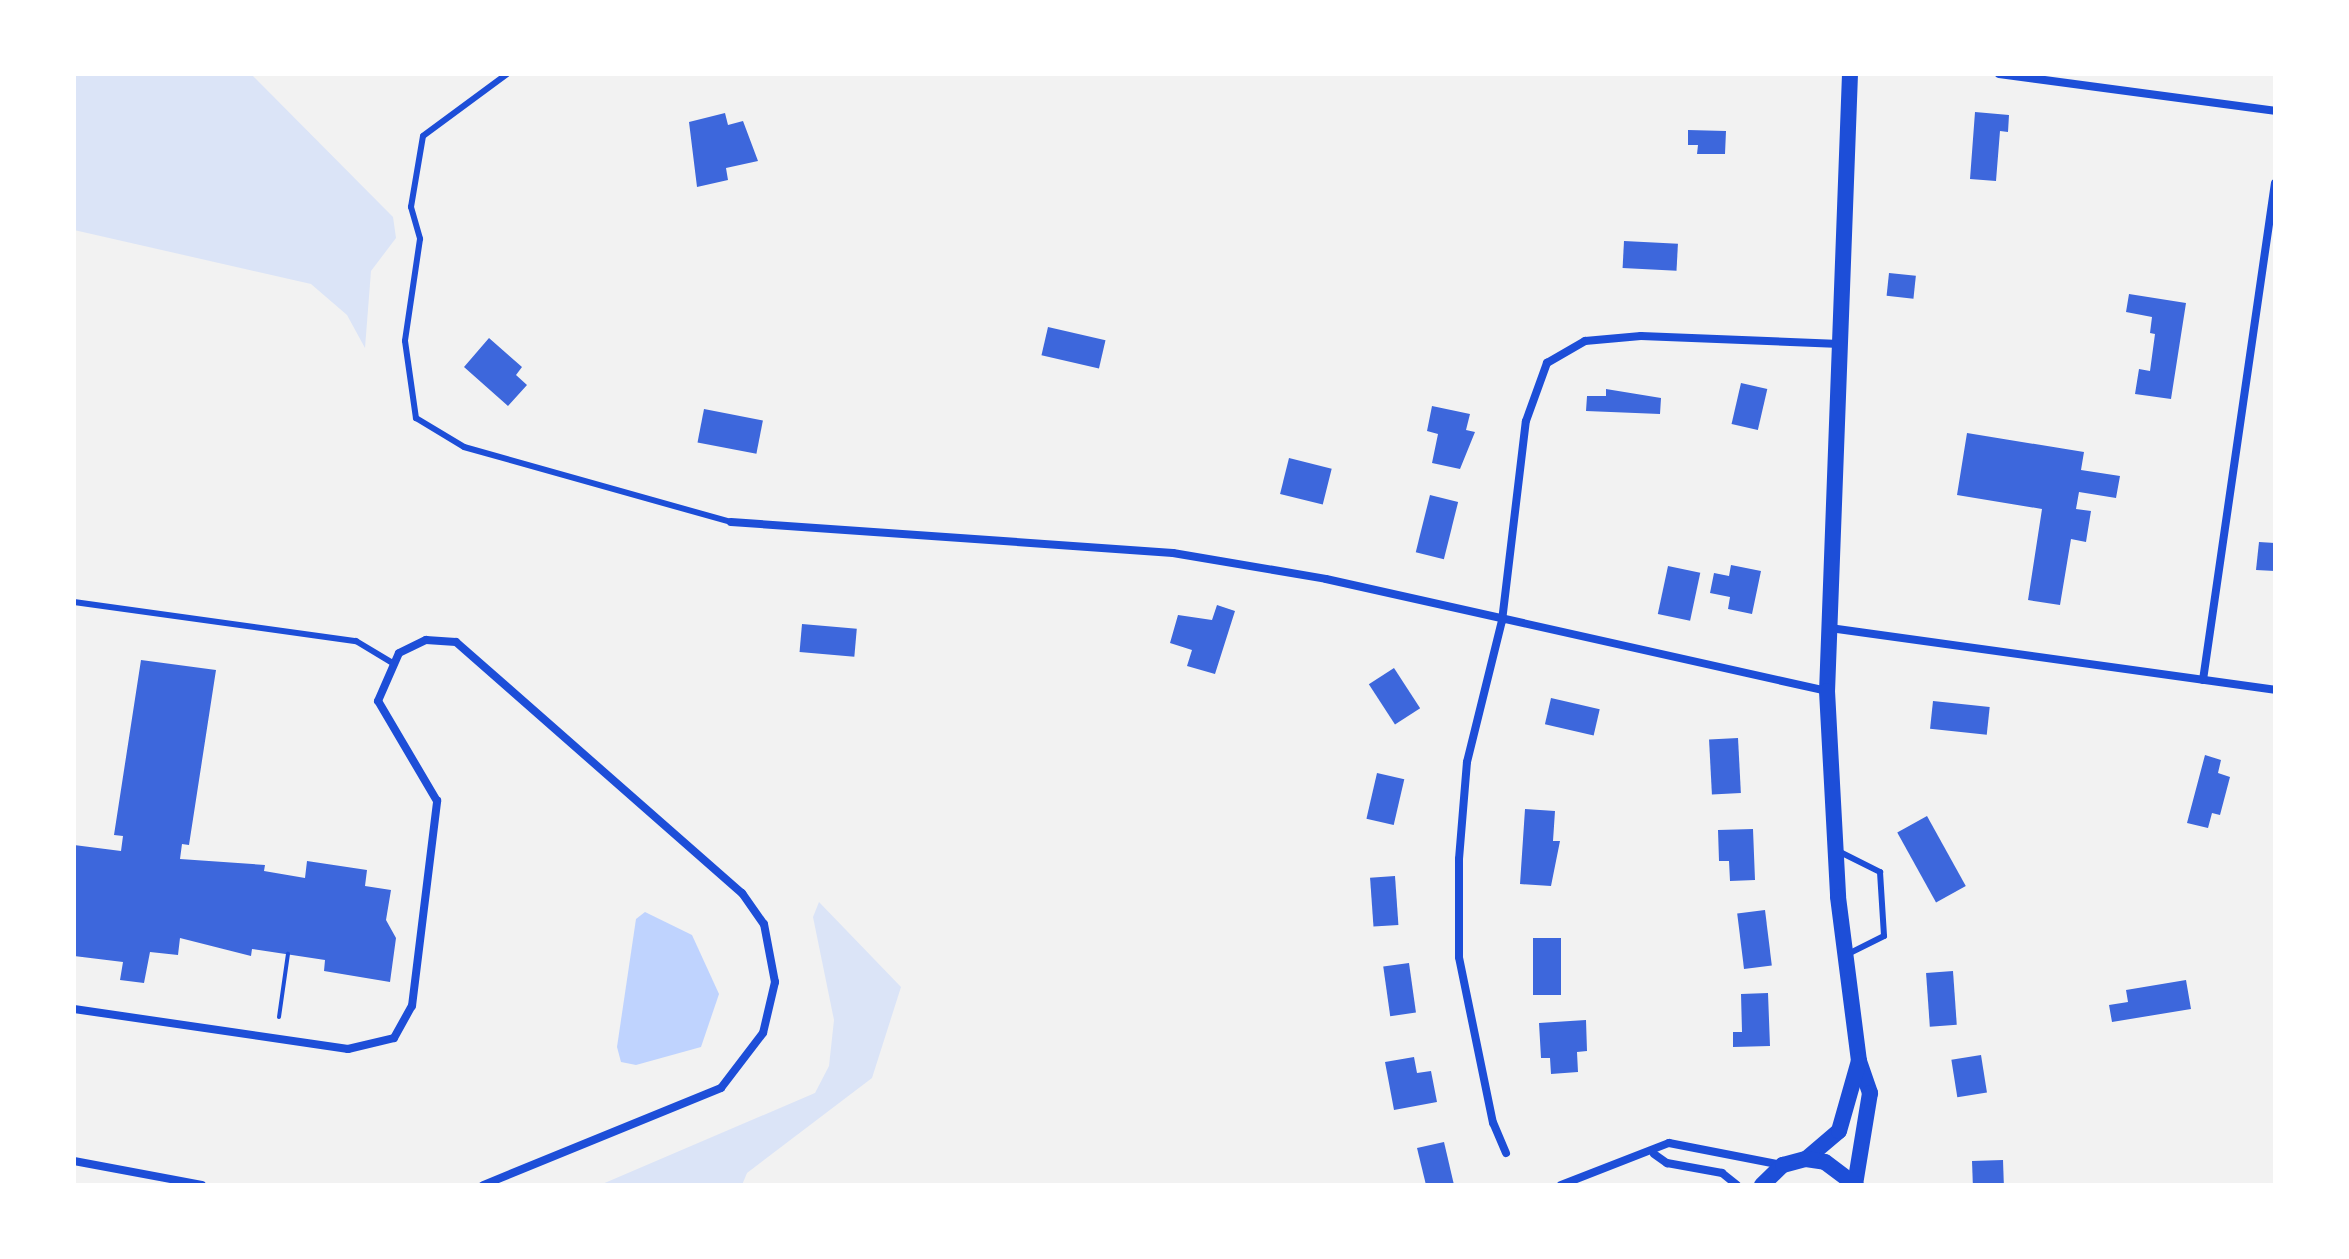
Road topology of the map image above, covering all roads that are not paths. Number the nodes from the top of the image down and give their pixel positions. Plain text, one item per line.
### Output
1 (507, 74) edge
2 (1850, 74) edge
3 (1999, 74) edge
4 (2275, 111) edge
5 (2275, 183) edge
6 (1841, 345) junction
7 (731, 522) joint
8 (74, 602) edge
9 (1502, 621) junction
10 (1829, 628) junction
11 (391, 662) junction
12 (2203, 680) junction
13 (2275, 690) edge
14 (1827, 691) junction
15 (1835, 850) junction
16 (1845, 956) junction
17 (74, 1009) edge
18 (1859, 1061) junction
19 (1506, 1153) dead end
20 (1654, 1154) junction
21 (1806, 1159) junction
22 (74, 1161) edge
23 (1783, 1165) junction
24 (202, 1185) edge
25 (483, 1185) edge
26 (1561, 1185) edge
27 (1737, 1185) edge
28 (1762, 1185) edge
29 (1856, 1185) edge

1 - 7 lane
2 - 6 main road
3 - 4 street
5 - 12 street
6 - 9 street
6 - 10 main road
7 - 9 street
8 - 11 lane
9 - 14 street
9 - 19 street
10 - 12 street
10 - 14 main road
11 - 17 street
11 - 25 street
12 - 13 street
14 - 15 main road
15 - 16 main road
15 - 16 lane
16 - 18 main road
18 - 21 main road
18 - 29 main road
20 - 23 street
20 - 26 street
20 - 27 street
21 - 23 main road
21 - 29 main road
22 - 24 street
23 - 28 main road

